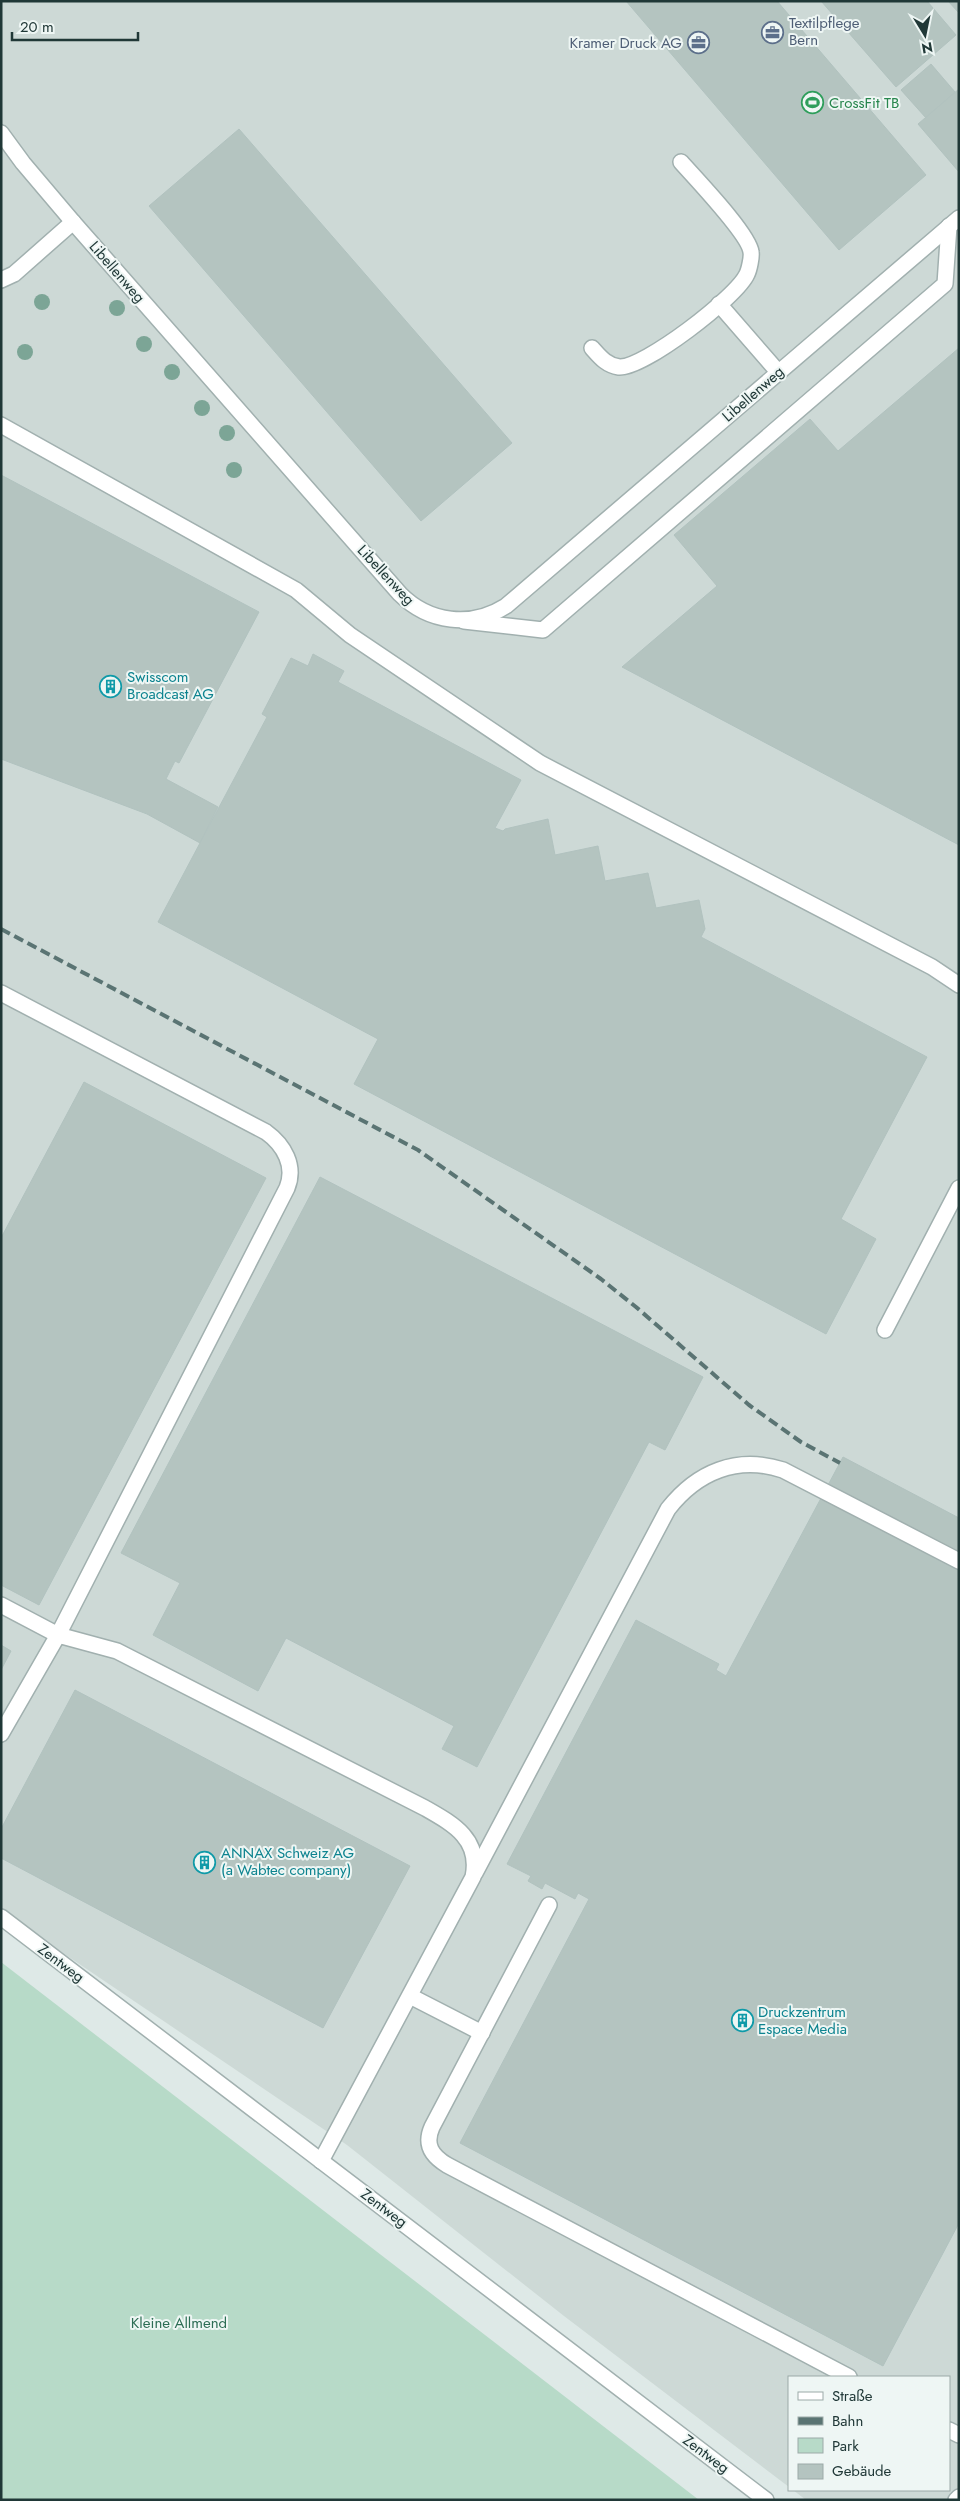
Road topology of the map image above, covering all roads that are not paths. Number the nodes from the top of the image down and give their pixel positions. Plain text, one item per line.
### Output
1 (1, 133) edge
2 (681, 162) dead end
3 (73, 222) junction
4 (954, 222) edge
5 (1, 280) edge
6 (719, 304) junction
7 (592, 348) dead end
8 (779, 372) junction
9 (1, 425) edge
10 (453, 620) junction
11 (959, 985) edge
12 (1, 993) edge
13 (959, 1188) edge
14 (885, 1330) dead end
15 (959, 1561) edge
16 (1, 1605) edge
17 (58, 1635) junction
18 (1, 1734) edge
19 (473, 1877) junction
20 (549, 1906) dead end
21 (1, 1917) edge
22 (410, 1996) junction
23 (482, 2033) junction
24 (321, 2161) junction
25 (847, 2376) edge
26 (766, 2500) edge

1 - 3 street, Libellenweg
2 - 6 street
3 - 5 street
3 - 10 street, Libellenweg
4 - 8 street, Libellenweg
4 - 10 street
6 - 7 street
6 - 8 street
8 - 10 street, Libellenweg
9 - 11 street
12 - 17 street
13 - 14 street
15 - 19 street
16 - 17 street
17 - 18 street
17 - 19 street
19 - 22 street
20 - 23 street
21 - 24 street, Zentweg
22 - 23 street
22 - 24 street
23 - 25 street
24 - 26 street, Zentweg

